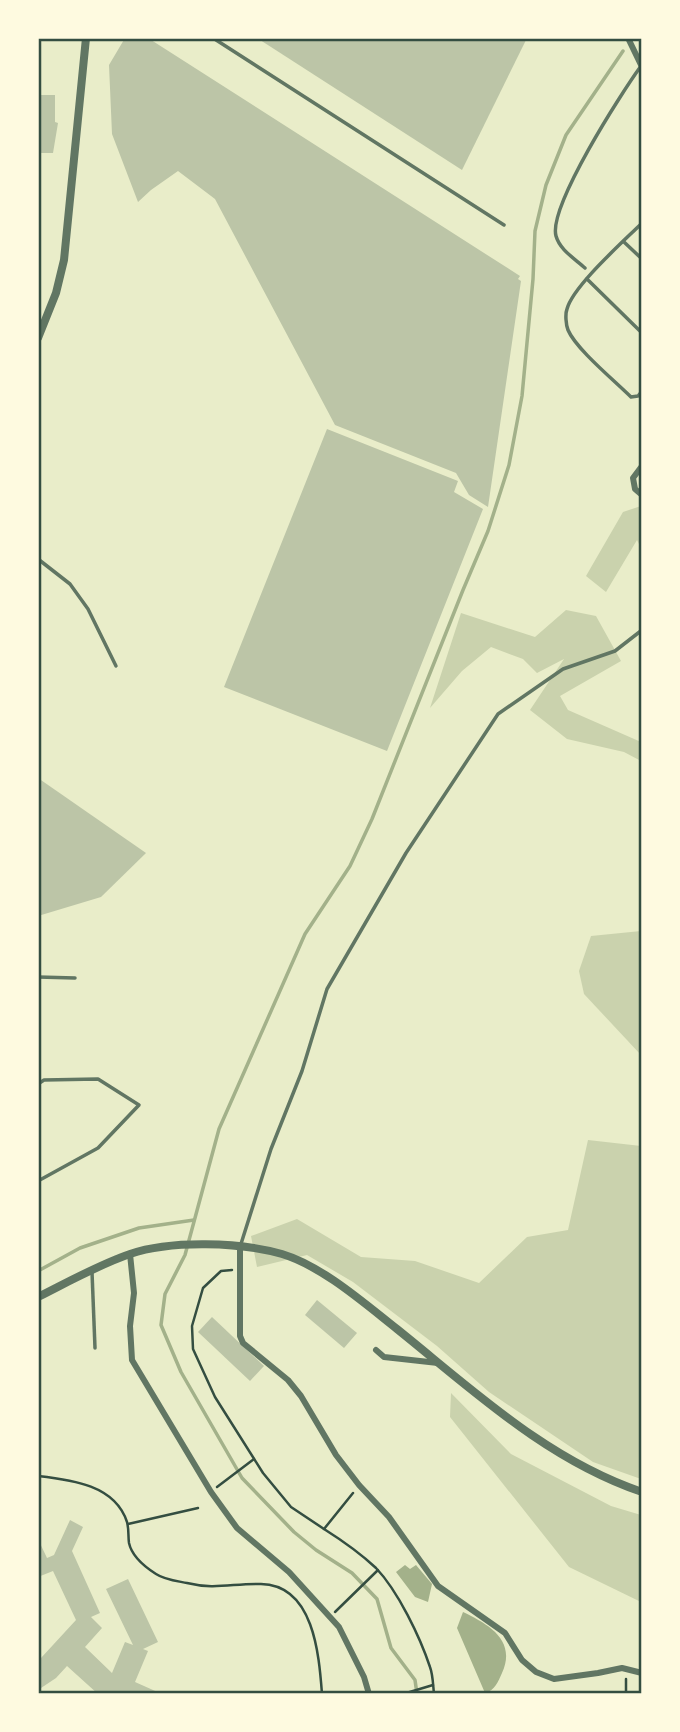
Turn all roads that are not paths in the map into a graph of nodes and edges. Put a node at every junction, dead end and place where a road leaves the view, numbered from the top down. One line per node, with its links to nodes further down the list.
1 (86, 38): 12 (street)
2 (213, 38): 6 (lane)
3 (628, 38): 4 (street)
4 (641, 66): 9 (lane)
5 (642, 223): 7 (lane)
6 (504, 225)
7 (624, 242): 8 (lane); 10 (lane)
8 (642, 259)
9 (584, 268)
10 (587, 279): 11 (lane); 13 (lane)
11 (642, 333)
12 (38, 338)
13 (642, 391)
14 (642, 466): 15 (street)
15 (642, 495)
16 (38, 559): 18 (lane)
17 (642, 630): 23 (lane)
18 (116, 666)
19 (38, 976): 20 (lane)
20 (75, 978)
21 (38, 1084): 22 (lane)
22 (38, 1181)
23 (240, 1247): 24 (street); 29 (street); 31 (street)
24 (130, 1254): 25 (street); 32 (street)
25 (92, 1270): 26 (street); 27 (lane)
26 (38, 1297)
27 (94, 1348)
28 (376, 1350): 29 (street)
29 (440, 1363): 30 (street)
30 (642, 1492)
31 (642, 1673)
32 (369, 1693)

